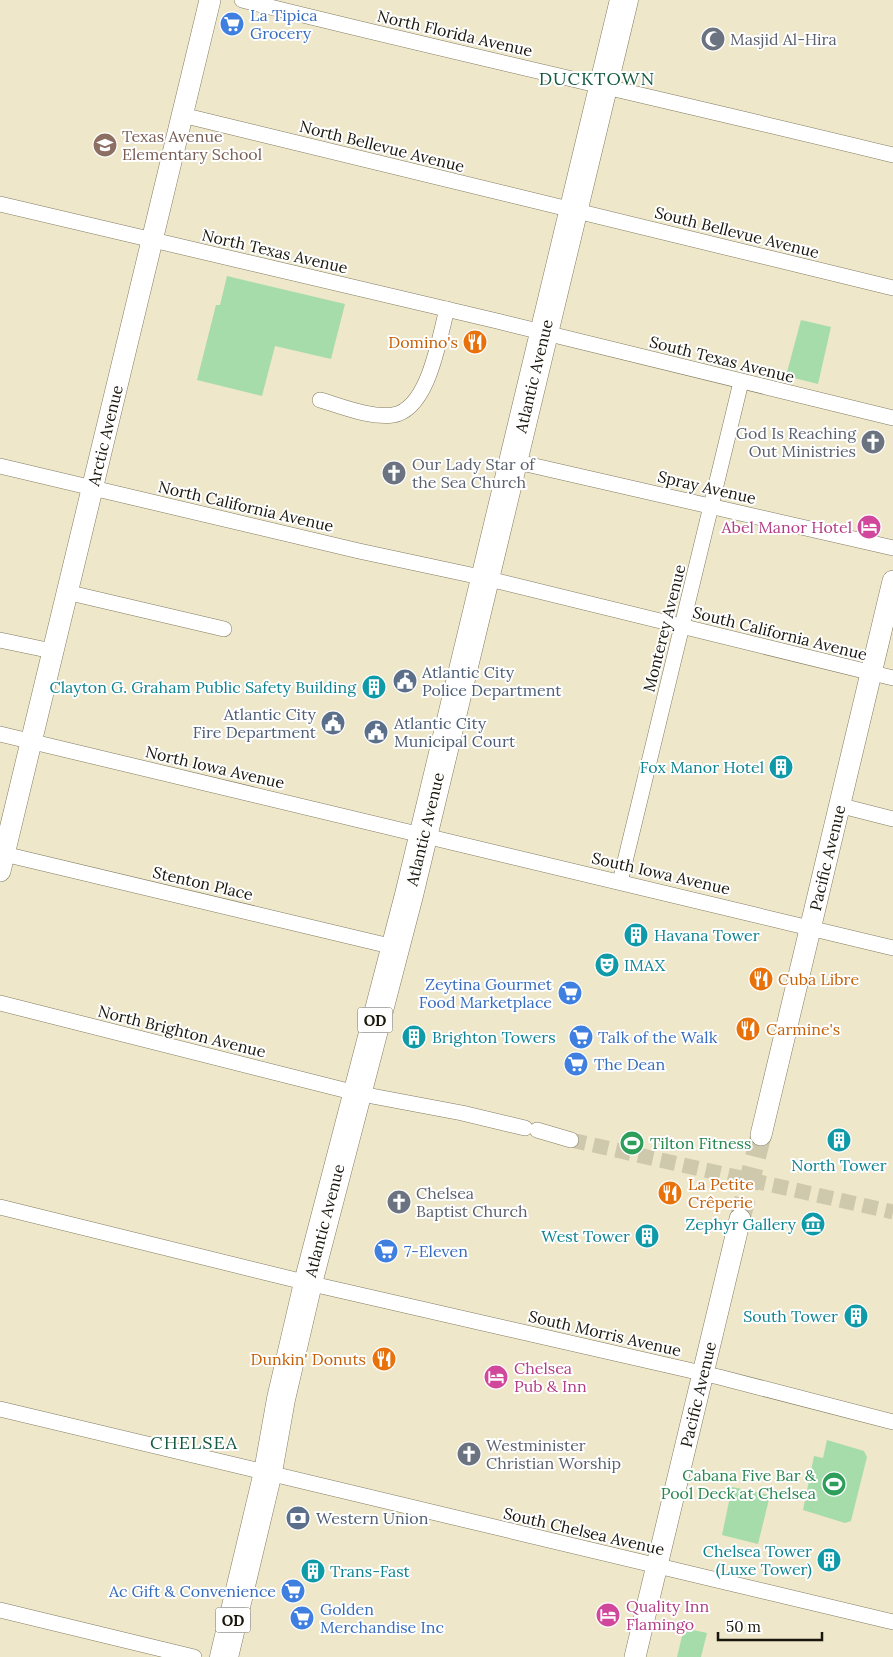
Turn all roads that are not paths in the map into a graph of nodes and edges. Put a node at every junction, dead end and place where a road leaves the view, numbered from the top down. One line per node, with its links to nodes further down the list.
1 (210, 0): 5 (street, Arctic Avenue)
2 (242, 0): 4 (street, North Florida Avenue)
3 (624, 0): 4 (highway, Atlantic Avenue / OD)
4 (602, 86): 6 (street, North Florida Avenue); 8 (highway, Atlantic Avenue / OD)
5 (182, 115): 8 (street, North Bellevue Avenue); 9 (street, Arctic Avenue)
6 (893, 155)
7 (0, 204): 9 (street, North Texas Avenue)
8 (573, 210): 10 (street, South Bellevue Avenue); 12 (highway, Atlantic Avenue / OD)
9 (151, 240): 11 (street, North Texas Avenue); 18 (street, Arctic Avenue)
10 (893, 288)
11 (446, 309): 12 (street, North Texas Avenue); 14 (street)
12 (543, 333): 13 (street, South Texas Avenue); 16 (highway, Atlantic Avenue / OD)
13 (741, 382): 15 (street, South Texas Avenue); 19 (street, Monterey Avenue)
14 (320, 400)
15 (893, 418)
16 (513, 461): 19 (street, Spray Avenue); 21 (highway, Atlantic Avenue / OD)
17 (0, 466): 18 (street, North California Avenue)
18 (91, 488): 21 (street, North California Avenue); 23 (street, Arctic Avenue)
19 (711, 506): 20 (street, Spray Avenue); 24 (street, Monterey Avenue)
20 (893, 548)
21 (485, 578): 24 (street, South California Avenue); 34 (highway, Atlantic Avenue / OD)
22 (893, 581): 28 (street, Pacific Avenue)
23 (66, 592): 25 (street); 27 (street, Arctic Avenue)
24 (682, 628): 28 (street, South California Avenue); 36 (street, Monterey Avenue)
25 (224, 629)
26 (0, 640): 27 (street)
27 (52, 651): 31 (street, Arctic Avenue)
28 (870, 673): 29 (street, South California Avenue); 32 (street, Pacific Avenue)
29 (893, 678)
30 (0, 734): 31 (street, North Iowa Avenue)
31 (30, 741): 34 (street, North Iowa Avenue); 35 (street, Arctic Avenue)
32 (838, 804): 33 (street); 37 (street, Pacific Avenue)
33 (893, 819)
34 (421, 835): 36 (street, South Iowa Avenue); 38 (highway, Atlantic Avenue / OD)
35 (2, 862): 38 (street, Stenton Place)
36 (620, 882): 37 (street, South Iowa Avenue)
37 (810, 926): 39 (street, South Iowa Avenue); 42 (street, Pacific Avenue)
38 (394, 947): 41 (highway, Atlantic Avenue / OD)
39 (893, 948)
40 (0, 1003): 41 (street, North Brighton Avenue)
41 (356, 1093): 43 (street, North Brighton Avenue); 46 (highway, Atlantic Avenue / OD)
42 (760, 1135)
43 (571, 1140)
44 (0, 1208): 46 (street, South Morris Avenue)
45 (740, 1219): 47 (street, Pacific Avenue)
46 (308, 1282): 47 (street, South Morris Avenue); 50 (highway, Atlantic Avenue / OD)
47 (703, 1373): 49 (street, South Morris Avenue); 51 (street, Pacific Avenue)
48 (0, 1409): 50 (street, South Chelsea Avenue)
49 (893, 1422)
50 (268, 1472): 51 (street, South Chelsea Avenue); 55 (highway, Atlantic Avenue / OD)
51 (657, 1565): 53 (street, South Chelsea Avenue); 56 (street, Pacific Avenue)
52 (0, 1610): 54 (street)
53 (893, 1622)
54 (194, 1657)
55 (224, 1657)
56 (636, 1657)

